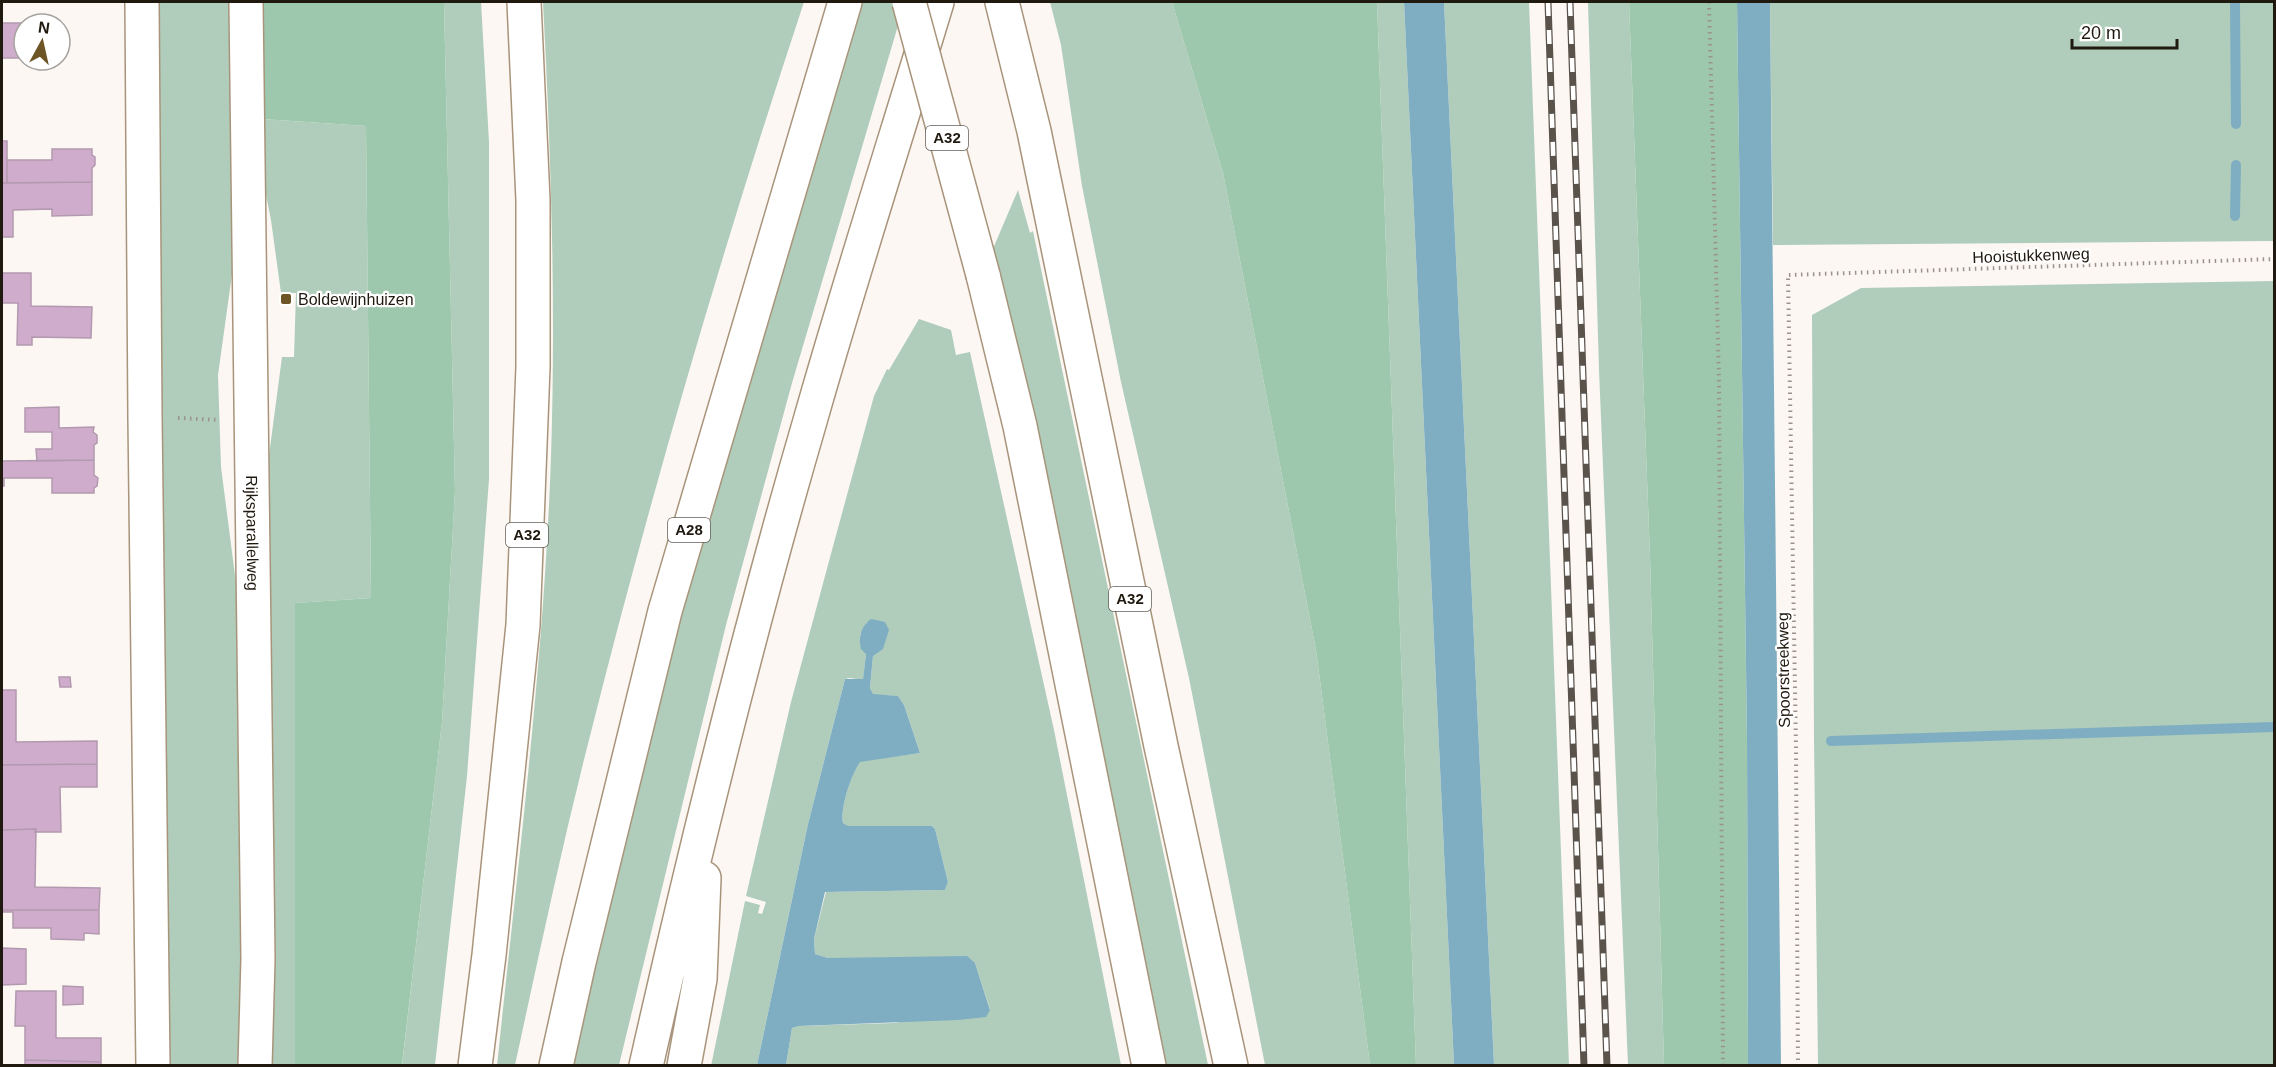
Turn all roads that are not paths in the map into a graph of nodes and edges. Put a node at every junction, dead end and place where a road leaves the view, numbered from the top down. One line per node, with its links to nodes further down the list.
1 (142, 2): 9 (main road)
2 (246, 2): 10 (main road, Rijksparallelweg)
3 (524, 2): 11 (main road, A32)
4 (845, 2): 12 (main road, A28)
5 (909, 2): 15 (main road, A32, bridge)
6 (937, 2): 8 (main road)
7 (1002, 2): 16 (main road, A32)
8 (706, 810): 13 (main road); 14 (main road)
9 (153, 1065)
10 (255, 1065)
11 (476, 1065)
12 (556, 1065)
13 (646, 1065)
14 (684, 1065)
15 (1149, 1065)
16 (1231, 1065)

